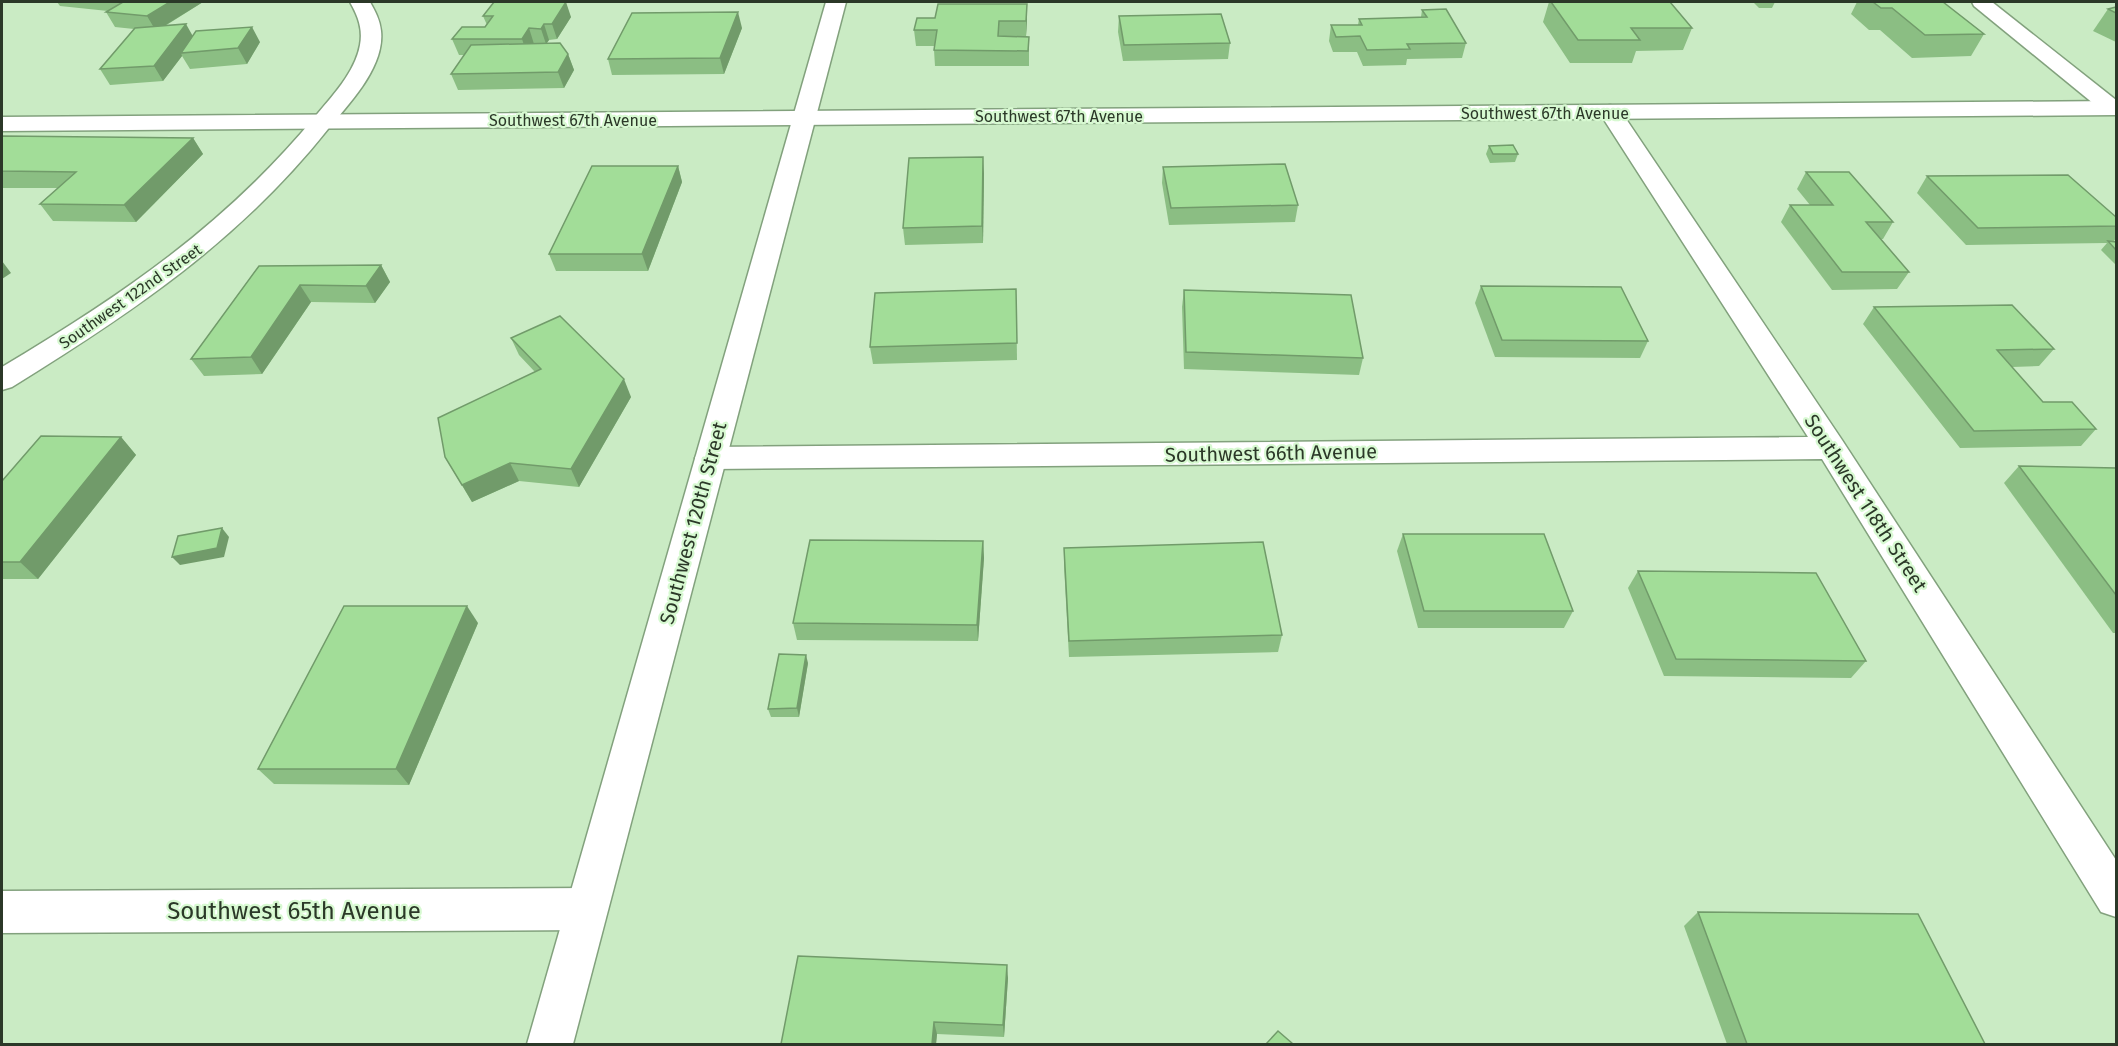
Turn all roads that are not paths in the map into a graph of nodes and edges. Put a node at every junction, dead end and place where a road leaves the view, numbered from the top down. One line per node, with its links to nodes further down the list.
1 (360, 2): 7 (street, Southwest 122nd Street)
2 (836, 2): 6 (street, Southwest 120th Street)
3 (1981, 2): 4 (street)
4 (2115, 108): 5 (street, Southwest 67th Avenue)
5 (1610, 112): 6 (street, Southwest 67th Avenue); 10 (street, Southwest 118th Street)
6 (804, 118): 7 (street, Southwest 67th Avenue); 11 (street, Southwest 120th Street)
7 (324, 122): 8 (street, Southwest 67th Avenue); 9 (street, Southwest 122nd Street)
8 (2, 124)
9 (2, 380)
10 (1831, 448): 11 (street, Southwest 66th Avenue); 12 (street, Southwest 118th Street)
11 (711, 458): 13 (street, Southwest 120th Street)
12 (2116, 897)
13 (587, 909): 14 (street, Southwest 65th Avenue); 15 (street, Southwest 120th Street)
14 (2, 912)
15 (550, 1044)

